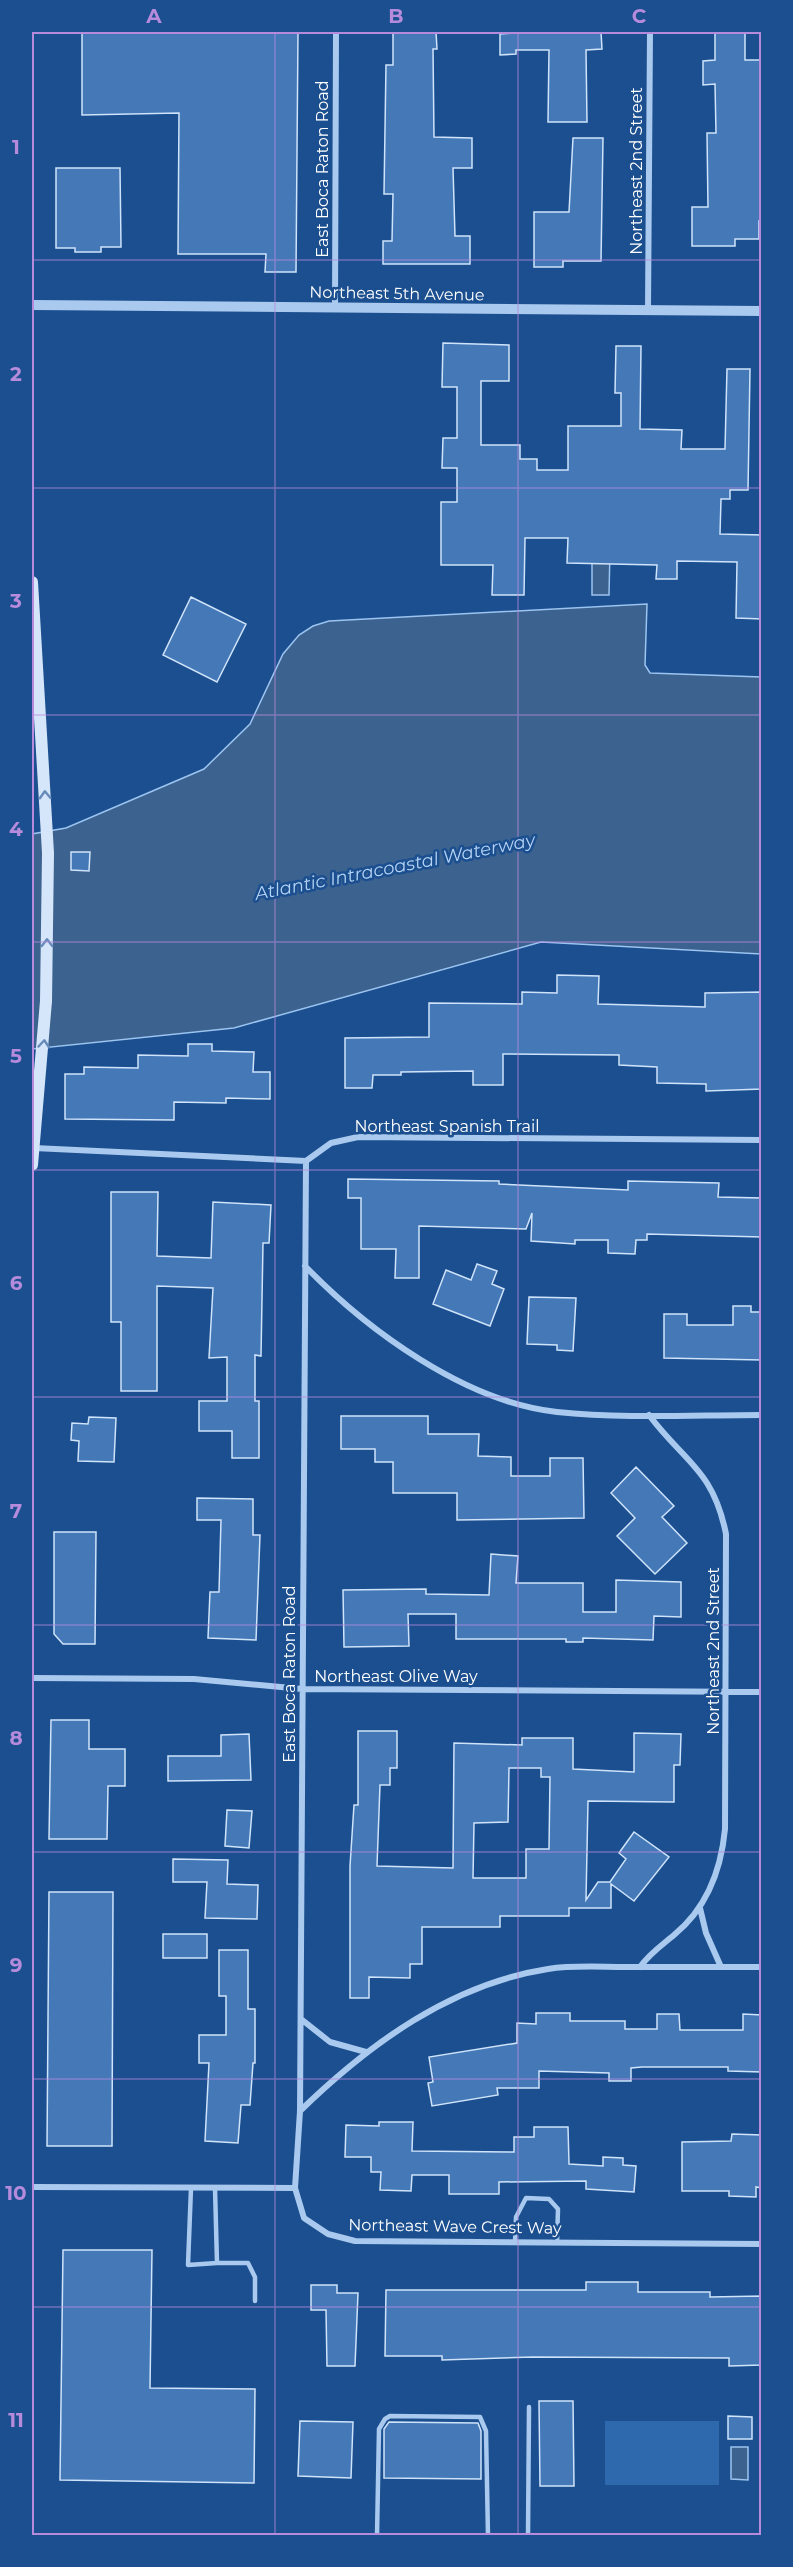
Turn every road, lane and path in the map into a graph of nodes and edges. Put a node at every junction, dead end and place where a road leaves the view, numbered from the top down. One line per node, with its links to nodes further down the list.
1 (336, 32): 4 (street, East Boca Raton Road)
2 (650, 32): 5 (street, Northeast 2nd Street)
3 (32, 305): 4 (street, Northeast 5th Avenue)
4 (335, 307): 5 (street, Northeast 5th Avenue)
5 (648, 310): 6 (street, Northeast 5th Avenue)
6 (762, 311)
7 (32, 582): 11 (main road, one-way to 7, bridge)
8 (762, 1140): 10 (street, Northeast Spanish Trail)
9 (32, 1148): 10 (street)
10 (306, 1161): 12 (street, East Boca Raton Road)
11 (32, 1165)
12 (305, 1266): 13 (street); 16 (street, East Boca Raton Road)
13 (649, 1415): 14 (street); 17 (street, Northeast 2nd Street)
14 (762, 1415)
15 (32, 1678): 16 (street, Northeast Olive Way)
16 (302, 1689): 17 (street, Northeast Olive Way); 23 (street, East Boca Raton Road)
17 (726, 1691): 18 (street, Northeast Olive Way); 19 (street, Northeast 2nd Street)
18 (762, 1692)
19 (700, 1908): 20 (street, Northeast 2nd Street); 21 (street)
20 (640, 1967): 21 (street); 24 (street)
21 (722, 1967): 22 (street)
22 (762, 1967)
23 (300, 2019): 24 (street); 25 (street, East Boca Raton Road)
24 (366, 2052): 25 (street)
25 (300, 2111): 29 (street, East Boca Raton Road)
26 (32, 2187): 27 (street)
27 (191, 2188): 28 (street); 33 (lane)
28 (215, 2188): 29 (street); 33 (lane)
29 (296, 2188): 30 (street, Northeast Wave Crest Way)
30 (515, 2242): 31 (street, Northeast Wave Crest Way); 31 (lane)
31 (558, 2242): 32 (street, Northeast Wave Crest Way)
32 (762, 2244)
33 (217, 2263): 34 (lane)
34 (255, 2301)
35 (529, 2407): 38 (lane)
36 (377, 2535): 37 (lane)
37 (488, 2535)
38 (528, 2535)

